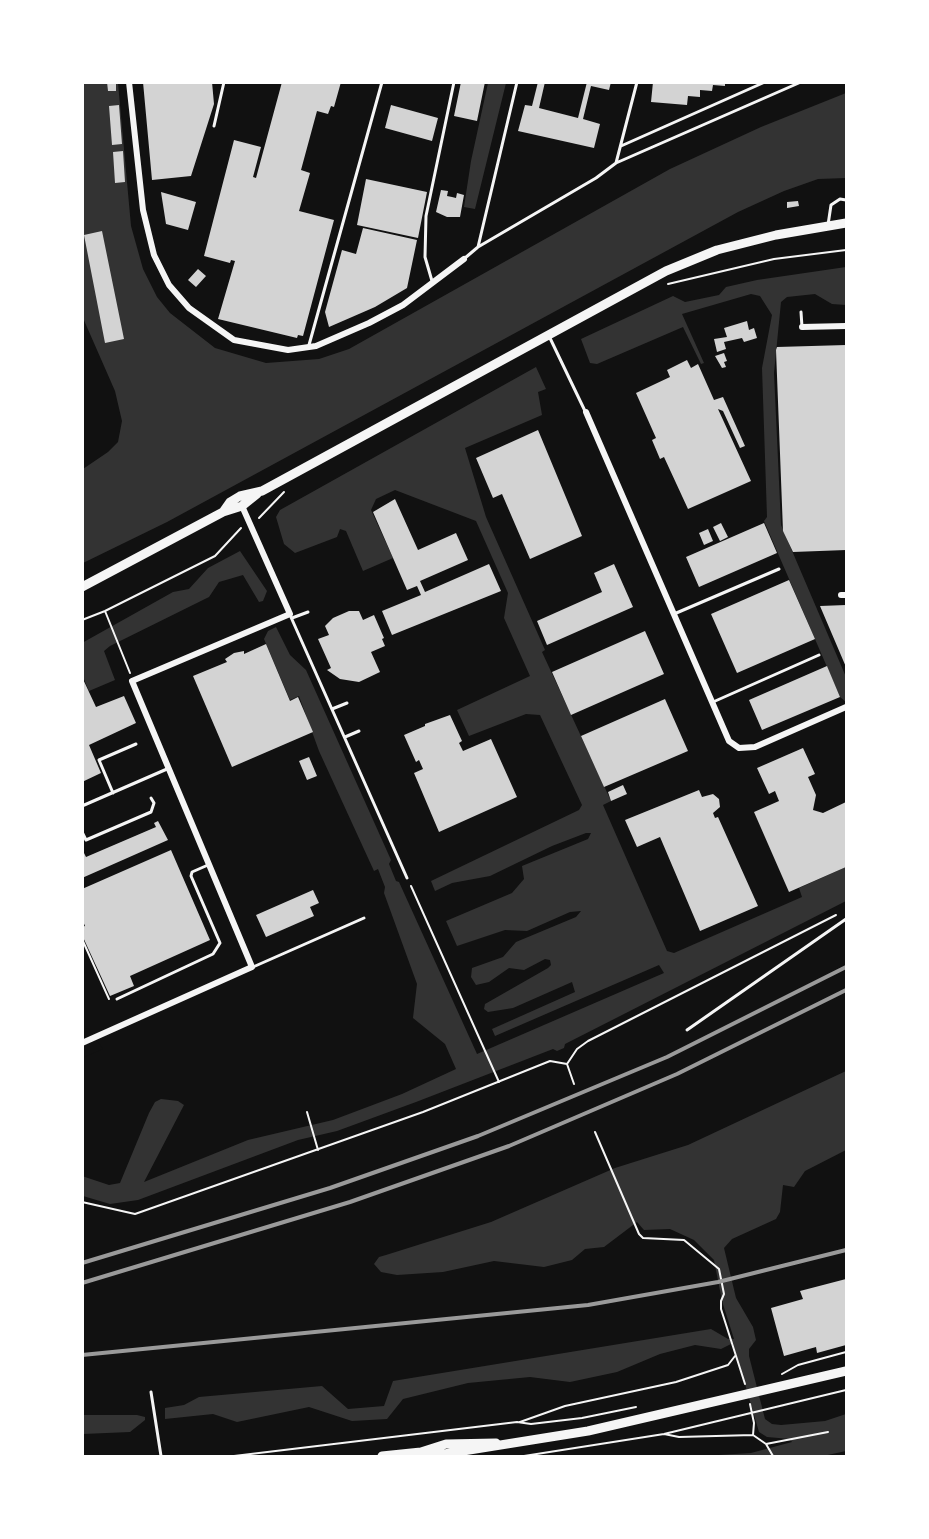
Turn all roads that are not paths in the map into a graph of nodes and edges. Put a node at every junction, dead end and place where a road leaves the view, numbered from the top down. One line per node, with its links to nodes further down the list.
1 (129, 82): 22 (street)
2 (224, 82): 9 (lane)
3 (382, 82): 22 (lane)
4 (454, 82): 17 (lane)
5 (517, 82): 15 (lane)
6 (637, 82): 10 (lane)
7 (765, 82): 10 (lane)
8 (801, 82): 11 (lane)
9 (214, 126)
10 (621, 146): 11 (lane)
11 (616, 163): 15 (lane)
12 (846, 200): 14 (lane)
13 (846, 224): 14 (main road)
14 (832, 225): 21 (main road)
15 (478, 247): 16 (lane)
16 (464, 259): 17 (street)
17 (432, 283): 22 (street)
18 (801, 312): 20 (lane)
19 (846, 326): 20 (street)
20 (802, 327)
21 (548, 334): 23 (lane); 24 (main road)
22 (309, 347)
23 (586, 412): 30 (street)
24 (252, 494): 25 (main road); 26 (main road)
25 (242, 506): 26 (main road); 31 (street)
26 (223, 512): 28 (main road)
27 (779, 568): 30 (lane)
28 (82, 587)
29 (308, 612): 31 (lane)
30 (672, 614): 34 (street)
31 (290, 616): 36 (lane); 40 (street)
32 (819, 655): 34 (lane)
33 (347, 703): 36 (lane)
34 (712, 703): 35 (street)
35 (845, 708)
36 (332, 710): 38 (lane)
37 (359, 731): 38 (lane)
38 (345, 737): 46 (lane)
39 (136, 744): 41 (lane)
40 (169, 768): 41 (lane); 45 (street)
41 (113, 793): 43 (lane)
42 (151, 798): 44 (lane)
43 (82, 806)
44 (82, 832)
45 (209, 865): 49 (street); 50 (lane)
46 (407, 878)
47 (363, 918): 49 (lane)
48 (846, 920): 51 (lane)
49 (252, 967): 52 (street)
50 (117, 999)
51 (687, 1030)
52 (82, 1043)
53 (846, 1371): 56 (main road)
54 (151, 1392): 55 (lane)
55 (161, 1456)
56 (382, 1456)

